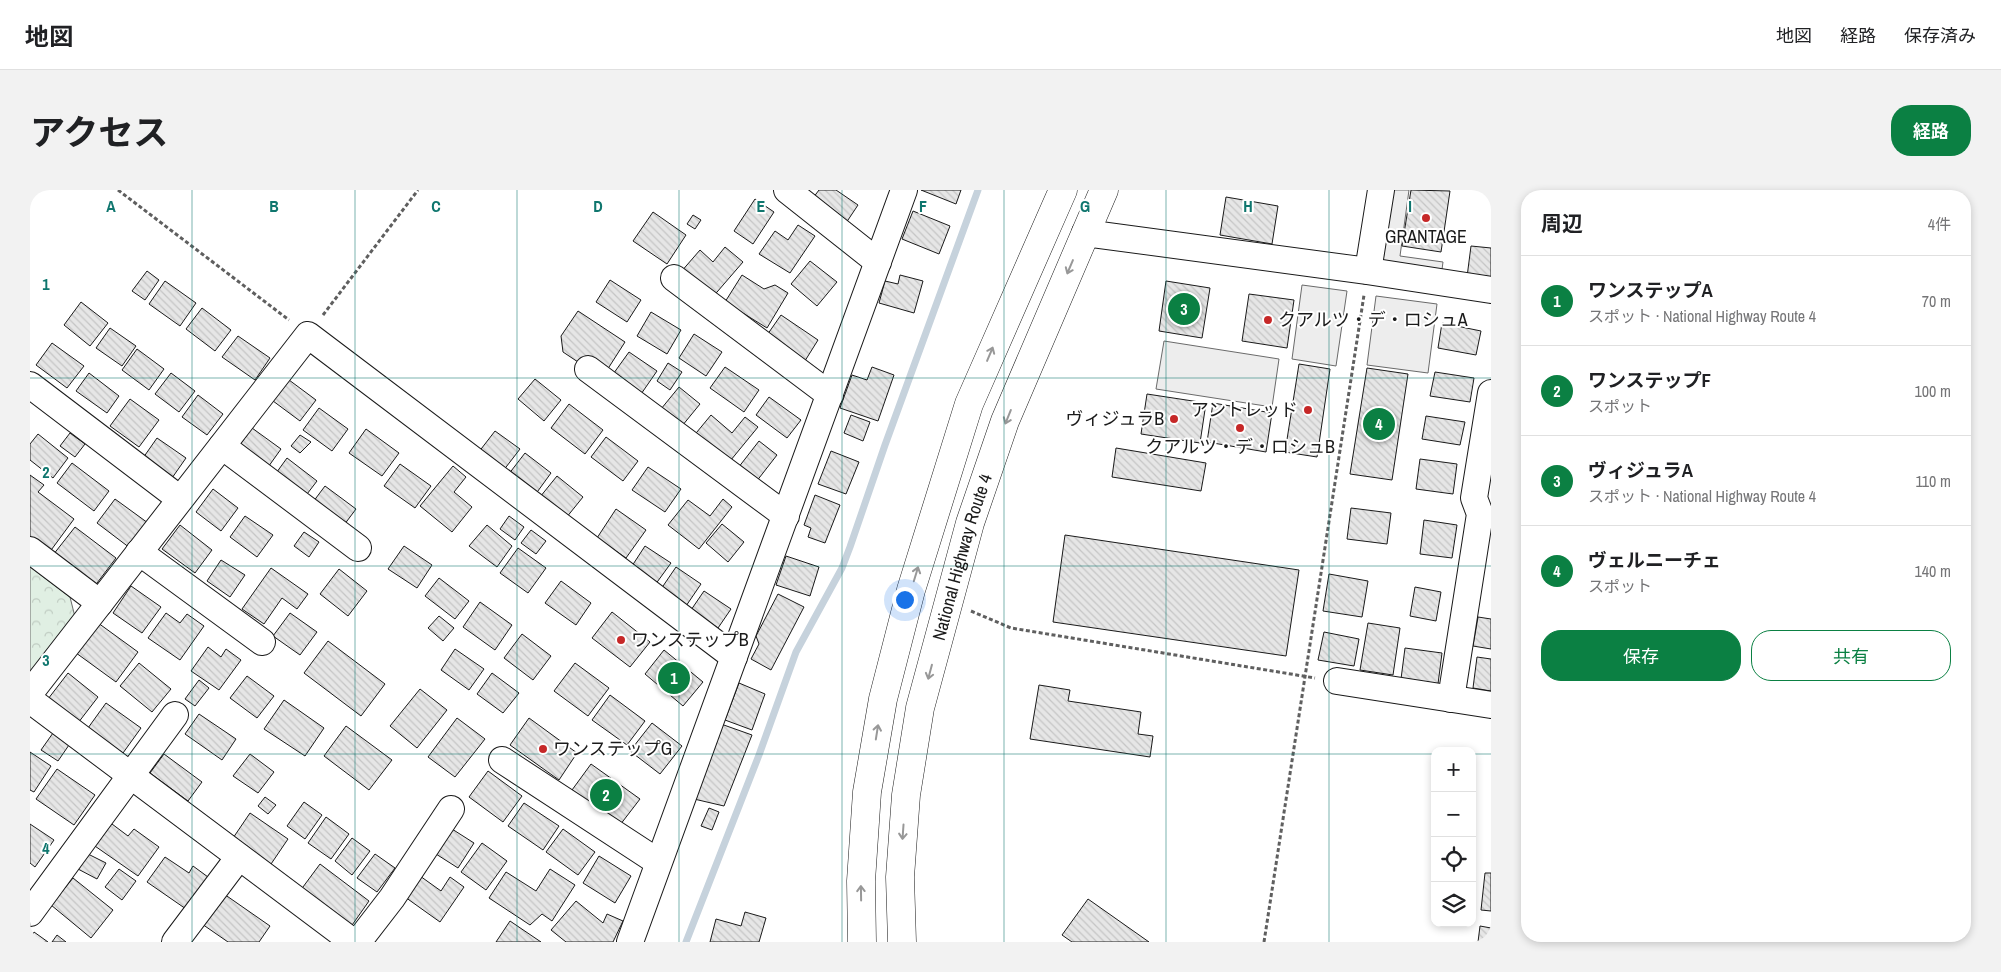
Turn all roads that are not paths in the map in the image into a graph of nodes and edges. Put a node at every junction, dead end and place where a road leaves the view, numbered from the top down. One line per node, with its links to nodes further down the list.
1 (786, 190): 7 (street)
2 (904, 190): 7 (street)
3 (1063, 190): 40 (highway, one-way to 3)
4 (1104, 190): 6 (highway, National Highway Route 4)
5 (1381, 190): 8 (street)
6 (1085, 233): 8 (street); 41 (highway, National Highway Route 4, one-way to 41)
7 (878, 262): 14 (street)
8 (1368, 271): 10 (street)
9 (674, 278): 14 (street)
10 (1491, 290)
11 (588, 369): 17 (street)
12 (30, 385): 16 (street)
13 (1491, 393): 26 (street)
14 (830, 394): 17 (street)
15 (222, 446): 16 (street); 18 (street); 23 (street)
16 (180, 499): 20 (street)
17 (786, 516): 23 (street)
18 (358, 548)
19 (30, 550): 21 (street)
20 (139, 552): 21 (street); 22 (street)
21 (100, 603): 25 (street)
22 (262, 642)
23 (734, 657): 34 (street)
24 (1337, 682): 26 (street)
25 (30, 693)
26 (1451, 699): 28 (street)
27 (30, 700): 31 (street)
28 (1491, 705)
29 (176, 715): 31 (street)
30 (502, 760): 34 (street)
31 (130, 775): 33 (street); 35 (street)
32 (451, 809): 38 (street)
33 (239, 856): 36 (street); 37 (street)
34 (658, 862): 39 (street)
35 (30, 913)
36 (175, 942)
37 (353, 942)
38 (358, 942)
39 (630, 942)
40 (862, 942)
41 (902, 942)

